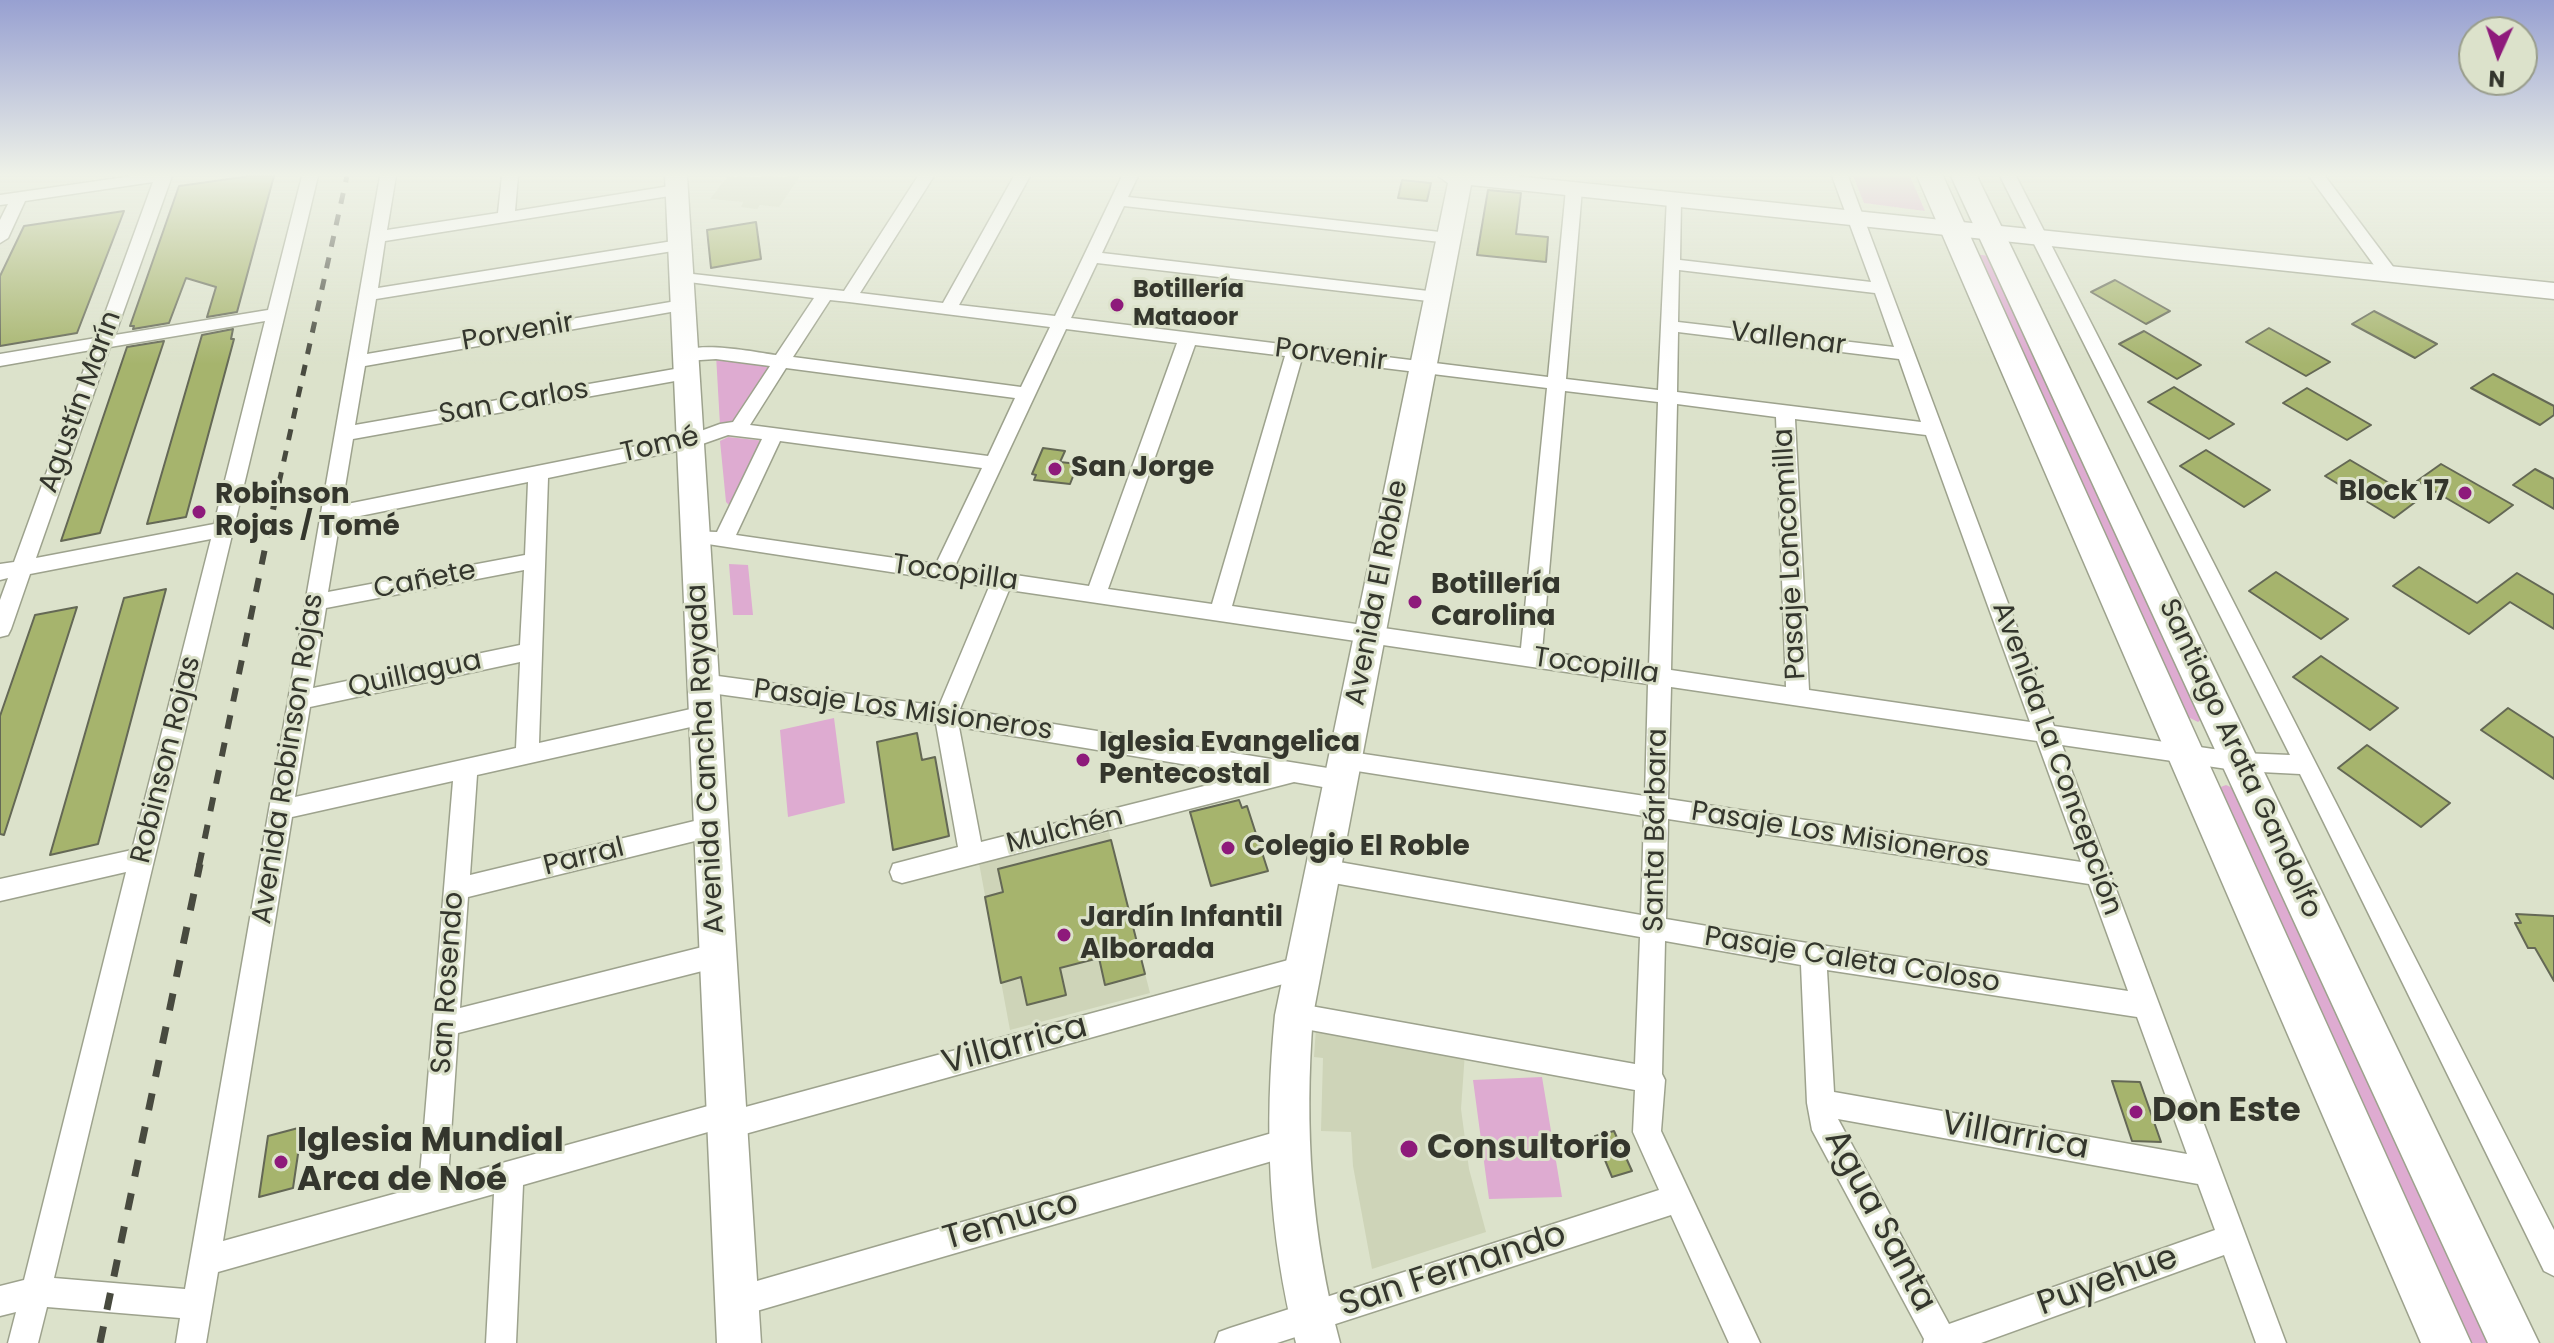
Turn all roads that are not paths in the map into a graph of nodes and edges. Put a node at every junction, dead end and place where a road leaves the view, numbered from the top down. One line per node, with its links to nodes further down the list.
1 (1449, 238): 26 (street, Avenida El Roble)
2 (140, 239): 32 (street, Agustín Marín)
3 (295, 239): 28 (street, Robinson Rojas)
4 (377, 239): 24 (street, Avenida Robinson Rojas)
5 (679, 239): 20 (street, Avenida Cancha Rayada)
6 (886, 239): 25 (street)
7 (987, 239): 27 (street)
8 (1101, 239): 17 (street)
9 (1569, 239): 40 (street)
10 (1672, 239): 18 (street, Santa Bárbara)
11 (1863, 239): 21 (street, Avenida La Concepción)
12 (1958, 239): 72 (main road, Santiago Arata Gandolfo)
13 (1994, 239): 74 (main road, Santiago Arata Gandolfo)
14 (2040, 239): 75 (street, Santiago Arata Gandolfo)
15 (2056, 239): 19 (street)
16 (2363, 239): 19 (street)
17 (1092, 257): 26 (street); 29 (street)
18 (1672, 264): 21 (street); 30 (street, Santa Bárbara)
19 (2388, 272): 22 (street)
20 (681, 275): 23 (street, Porvenir); 24 (street); 36 (street, Porvenir); 38 (street, Avenida Cancha Rayada)
21 (1882, 289): 34 (street, Avenida La Concepción)
22 (2554, 291)
23 (825, 294): 25 (street, Porvenir); 37 (street)
24 (366, 295): 36 (street, Avenida Robinson Rojas)
25 (849, 297): 27 (street, Porvenir)
26 (1437, 297): 39 (street, Avenida El Roble)
27 (948, 309): 29 (street, Porvenir)
28 (277, 314): 32 (street); 52 (street, Robinson Rojas)
29 (1061, 323): 31 (street, Porvenir); 41 (street)
30 (1670, 326): 34 (street, Vallenar); 42 (street, Santa Bárbara)
31 (1188, 338): 33 (street, Porvenir); 59 (street)
32 (103, 343): 35 (street); 55 (street, Agustín Marín)
33 (1295, 351): 39 (street, Porvenir); 61 (street)
34 (1906, 354): 45 (street, Avenida La Concepción)
35 (0, 360)
36 (355, 362): 46 (street, Avenida Robinson Rojas)
37 (783, 362): 38 (street, San Carlos); 41 (street, San Carlos); 44 (street)
38 (685, 364): 46 (street, San Carlos); 48 (street, Avenida Cancha Rayada)
39 (1423, 367): 40 (street, Porvenir); 63 (street, Avenida El Roble)
40 (1555, 383): 42 (street, Porvenir); 65 (street)
41 (1027, 394): 49 (street)
42 (1667, 397): 43 (street, Porvenir); 66 (street, Santa Bárbara)
43 (1785, 411): 45 (street, Porvenir); 67 (street, Pasaje Loncomilla)
44 (738, 429): 47 (street, Tomé); 48 (street, Tomé)
45 (1934, 430): 71 (street, Avenida La Concepción)
46 (343, 434): 51 (street, Avenida Robinson Rojas)
47 (774, 434): 49 (street, Tomé); 53 (street)
48 (691, 442): 50 (street, Tomé); 53 (street, Avenida Cancha Rayada)
49 (994, 463): 57 (street)
50 (538, 471): 51 (street, Tomé); 54 (street)
51 (329, 515): 60 (street, Avenida Robinson Rojas)
52 (224, 529): 55 (street); 83 (street, Robinson Rojas)
53 (709, 538): 57 (street, Tocopilla); 68 (street, Avenida Cancha Rayada)
54 (535, 560): 60 (street, Cañete); 64 (street)
55 (22, 568): 56 (street); 62 (street, Agustín Marín)
56 (0, 572)
57 (942, 572): 58 (street, Tocopilla)
58 (1002, 581): 59 (street, Tocopilla); 70 (street)
59 (1096, 594): 61 (street, Tocopilla)
60 (315, 602): 69 (street, Avenida Robinson Rojas)
61 (1220, 612): 63 (street, Tocopilla)
62 (0, 629)
63 (1369, 634): 65 (street, Tocopilla); 77 (street, Avenida El Roble)
64 (531, 651): 69 (street, Quillagua); 73 (street)
65 (1531, 658): 66 (street, Tocopilla)
66 (1661, 677): 67 (street, Tocopilla); 79 (street, Santa Bárbara)
67 (1798, 697): 71 (street, Tocopilla)
68 (704, 699): 70 (street, Pasaje Los Misioneros); 73 (street, Pasaje Los Misioneros); 81 (street, Avenida Cancha Rayada)
69 (299, 700): 80 (street, Avenida Robinson Rojas)
70 (946, 716): 78 (street, Pasaje Los Misioneros); 82 (street, Mulchén)
71 (2046, 733): 72 (street, Tocopilla); 86 (street, Avenida La Concepción)
72 (2188, 754): 74 (street, Tocopilla); 120 (main road, Santiago Arata Gandolfo)
73 (527, 755): 76 (street, Pasaje Los Misioneros)
74 (2241, 762): 75 (street, Tocopilla); 121 (main road, Santiago Arata Gandolfo)
75 (2307, 765): 106 (street, Santiago Arata Gandolfo)
76 (466, 769): 80 (street, Pasaje Los Misioneros); 87 (street, San Rosendo)
77 (1342, 770): 78 (street, Pasaje Los Misioneros); 79 (street, Pasaje Los Misioneros); 84 (street, Avenida El Roble)
78 (1298, 772): 82 (street, Mulchén)
79 (1657, 808): 86 (street, Pasaje Los Misioneros); 89 (street, Santa Bárbara)
80 (280, 810): 105 (street, Avenida Robinson Rojas)
81 (711, 827): 87 (street, Parral); 90 (street, Avenida Cancha Rayada)
82 (971, 855): 85 (street, Mulchén)
83 (143, 858): 88 (street); 107 (street, Robinson Rojas)
84 (1322, 870): 89 (street, Pasaje Caleta Coloso); 92 (street, Avenida El Roble)
85 (902, 872)
86 (2099, 875): 93 (street, Avenida La Concepción)
87 (456, 889): 95 (street, San Rosendo)
88 (0, 890)
89 (1654, 929): 91 (street, Pasaje Caleta Coloso); 96 (street, Santa Bárbara)
90 (718, 955): 95 (street); 98 (street, Avenida Cancha Rayada)
91 (1813, 956): 93 (street, Pasaje Caleta Coloso); 97 (street, Agua Santa)
92 (1303, 968): 94 (street, Avenida El Roble); 98 (street, Villarrica)
93 (2147, 1006): 100 (street, Avenida La Concepción)
94 (1294, 1015): 96 (street); 99 (street, Avenida El Roble)
95 (446, 1024): 102 (street, San Rosendo)
96 (1651, 1080): 103 (street, Santa Bárbara)
97 (1821, 1103): 100 (street, Villarrica); 112 (street, Agua Santa)
98 (726, 1119): 101 (street, Villarrica); 109 (street, Avenida Cancha Rayada)
99 (1286, 1143): 109 (street, Temuco); 111 (street, Avenida El Roble)
100 (2208, 1172): 104 (street, Avenida La Concepción)
101 (509, 1175): 102 (street, Villarrica); 115 (street)
102 (432, 1197): 105 (street, Villarrica)
103 (1676, 1199): 111 (street, San Fernando); 118 (street, Santa Bárbara)
104 (2232, 1238): 112 (street, Puyehue); 119 (street, Avenida La Concepción)
105 (205, 1261): 110 (street, Avenida Robinson Rojas)
106 (2554, 1261)
107 (37, 1291): 108 (street); 110 (street); 113 (street, Robinson Rojas)
108 (0, 1301)
109 (736, 1302): 116 (street, Avenida Cancha Rayada)
110 (198, 1305): 114 (street, Avenida Robinson Rojas)
111 (1315, 1330): 117 (street, San Fernando)
112 (1940, 1342)
113 (23, 1343)
114 (191, 1343)
115 (501, 1343)
116 (739, 1343)
117 (1230, 1343)
118 (1745, 1343)
119 (2271, 1343)
120 (2446, 1343)
121 (2514, 1343)

